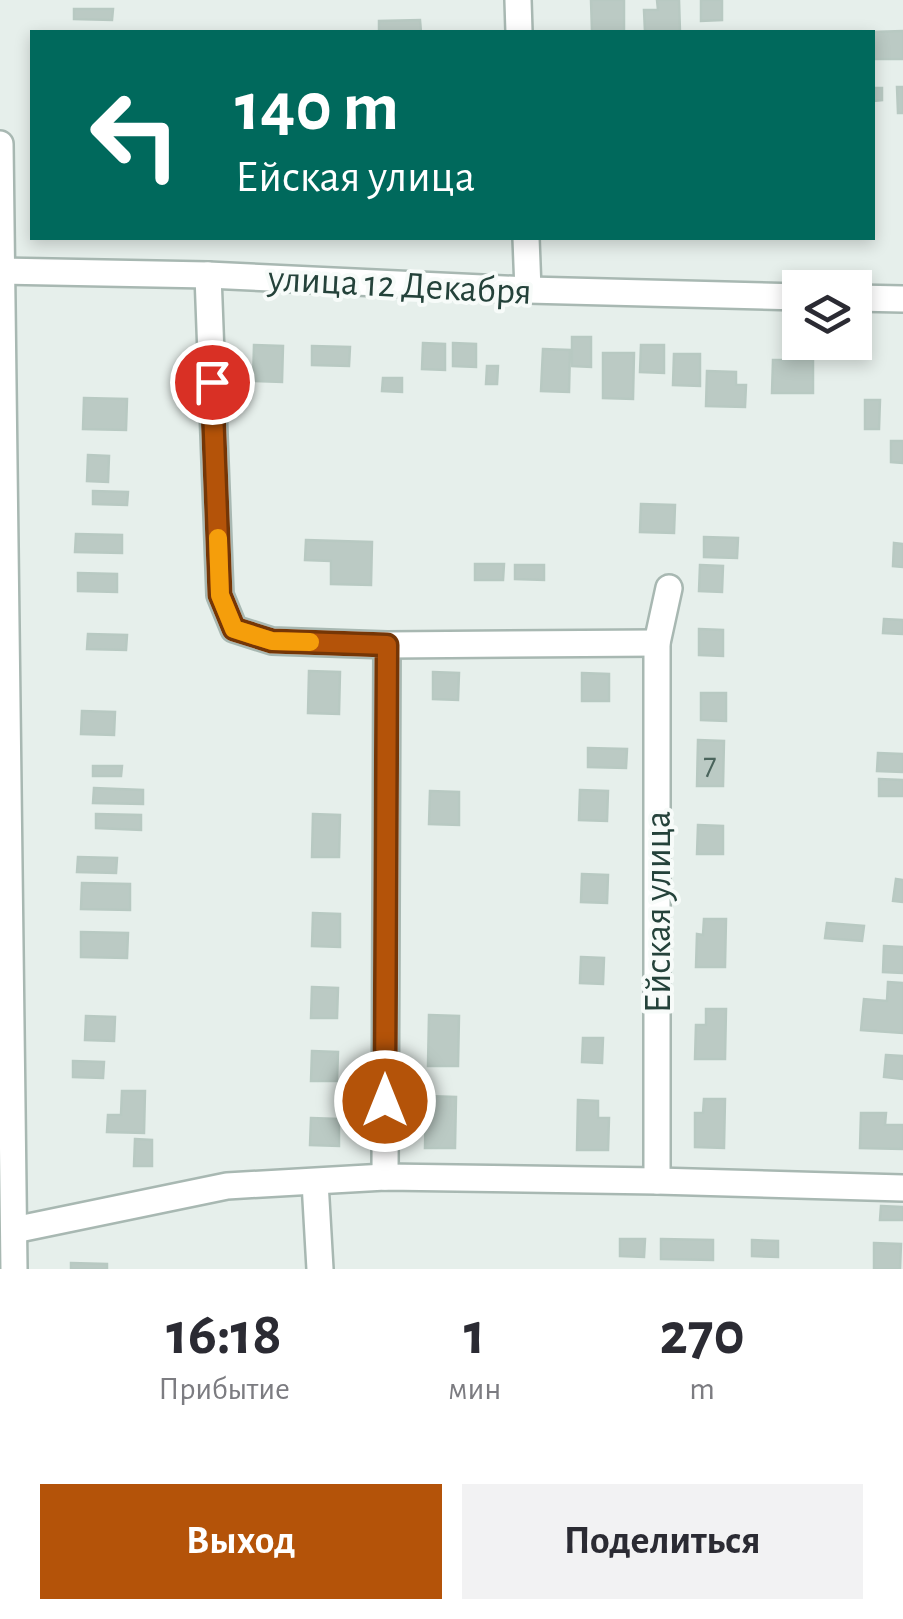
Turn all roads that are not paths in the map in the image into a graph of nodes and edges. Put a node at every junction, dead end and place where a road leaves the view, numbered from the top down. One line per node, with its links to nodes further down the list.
1 (518, 0): 2 (street)
2 (520, 30)
3 (0, 144): 5 (street)
4 (526, 240): 7 (street)
5 (1, 272): 6 (street, улица 12 Декабря); 18 (street)
6 (208, 275): 7 (street, улица 12 Декабря); 13 (street)
7 (528, 290): 8 (street, улица 12 Декабря)
8 (782, 297)
9 (872, 299): 10 (street)
10 (903, 300)
11 (669, 588): 12 (street, Ейская улица)
12 (658, 643): 13 (street); 15 (street, Ейская улица)
13 (387, 645): 14 (street)
14 (385, 1177): 15 (street); 16 (street)
15 (657, 1181): 17 (street)
16 (315, 1182): 18 (street); 20 (street)
17 (903, 1188)
18 (14, 1230): 19 (street)
19 (14, 1269)
20 (320, 1269)

